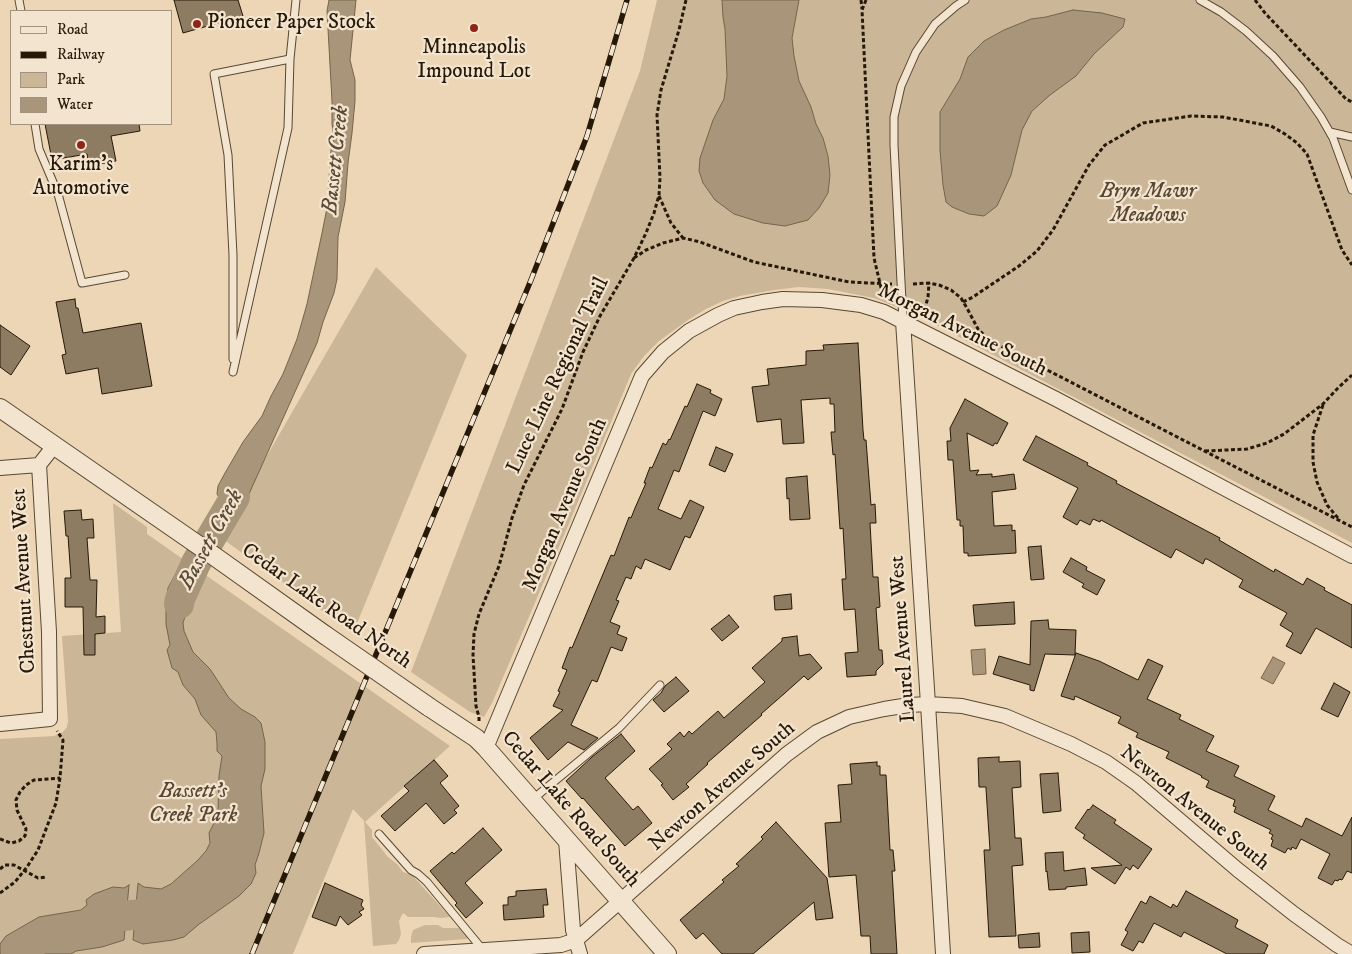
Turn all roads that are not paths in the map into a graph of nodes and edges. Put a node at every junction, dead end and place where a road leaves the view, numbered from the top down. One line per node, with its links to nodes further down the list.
1 (296, 0): 4 (lane)
2 (966, 0): 10 (lane)
3 (1200, 0): 6 (lane)
4 (290, 59): 4 (lane)
5 (35, 125): 9 (lane)
6 (1330, 132): 7 (lane); 8 (lane)
7 (1352, 137)
8 (1352, 190)
9 (125, 275)
10 (903, 321): 15 (street, Morgan Avenue South); 17 (street, Laurel Avenue West); 20 (street, Morgan Avenue South)
11 (0, 408): 12 (street, Cedar Lake Road North)
12 (54, 446): 13 (street, Chestnut Avenue West); 18 (street, Cedar Lake Road North, bridge)
13 (39, 465): 14 (street); 19 (street, Chestnut Avenue West)
14 (0, 468)
15 (1352, 556)
16 (660, 686): 21 (lane)
17 (928, 704): 24 (street, Newton Avenue South); 29 (street, Laurel Avenue West); 30 (street, Newton Avenue South)
18 (429, 707): 20 (street, Cedar Lake Road South)
19 (0, 724)
20 (481, 743): 21 (street, Cedar Lake Road South)
21 (532, 800): 23 (street, Cedar Lake Road South)
22 (379, 834): 26 (lane)
23 (566, 840): 24 (street, Cedar Lake Road South); 25 (street)
24 (621, 902): 25 (street, Newton Avenue South); 28 (street, Cedar Lake Road South)
25 (578, 947): 26 (street, Newton Avenue South)
26 (483, 950): 27 (street, Newton Avenue South)
27 (424, 954)
28 (667, 954)
29 (944, 954)
30 (1352, 954)

